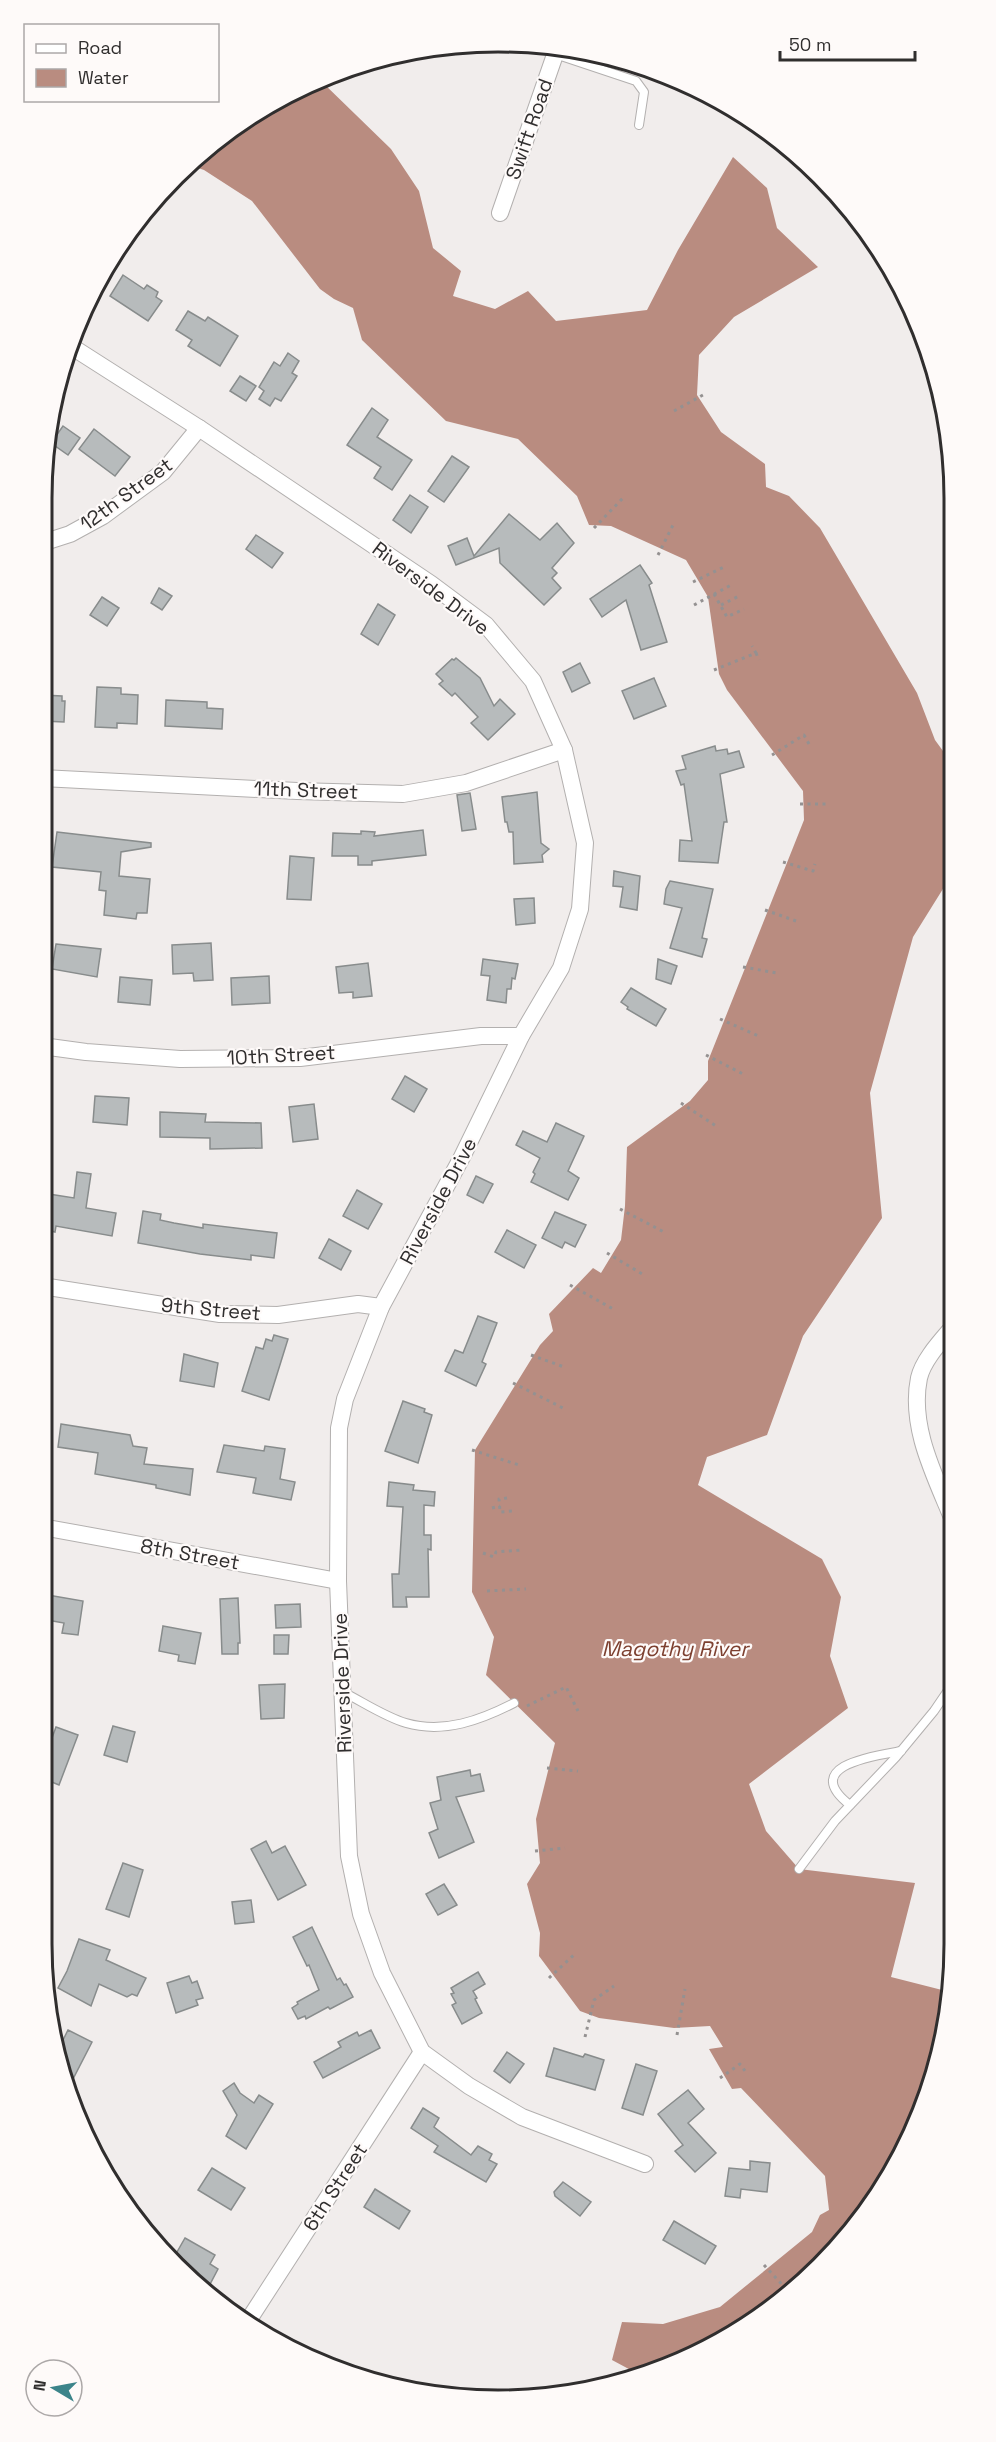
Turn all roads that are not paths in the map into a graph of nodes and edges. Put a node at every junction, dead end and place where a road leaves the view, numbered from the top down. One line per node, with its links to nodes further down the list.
1 (555, 56): 4 (street, Swift Road)
2 (585, 61): 3 (lane)
3 (639, 125)
4 (500, 213)
5 (78, 351): 6 (street, Riverside Drive)
6 (199, 428): 7 (street, 12th Street); 8 (street, Riverside Drive)
7 (52, 540)
8 (564, 750): 9 (street, 11th Street); 10 (street, Riverside Drive)
9 (52, 778)
10 (521, 1036): 11 (street, 10th Street); 13 (street, Riverside Drive)
11 (52, 1048)
12 (52, 1288): 13 (street, 9th Street)
13 (381, 1307): 17 (street, Riverside Drive)
14 (944, 1339): 15 (street)
15 (944, 1497)
16 (52, 1529): 17 (street, 8th Street)
17 (338, 1581): 18 (street, Riverside Drive)
18 (343, 1692): 20 (lane); 24 (street, Riverside Drive)
19 (944, 1696): 21 (lane)
20 (514, 1703)
21 (901, 1751): 22 (lane); 22 (lane)
22 (850, 1805): 23 (lane)
23 (799, 1869)
24 (422, 2052): 25 (street, Riverside Drive); 26 (street, 6th Street)
25 (645, 2164)
26 (252, 2315)

